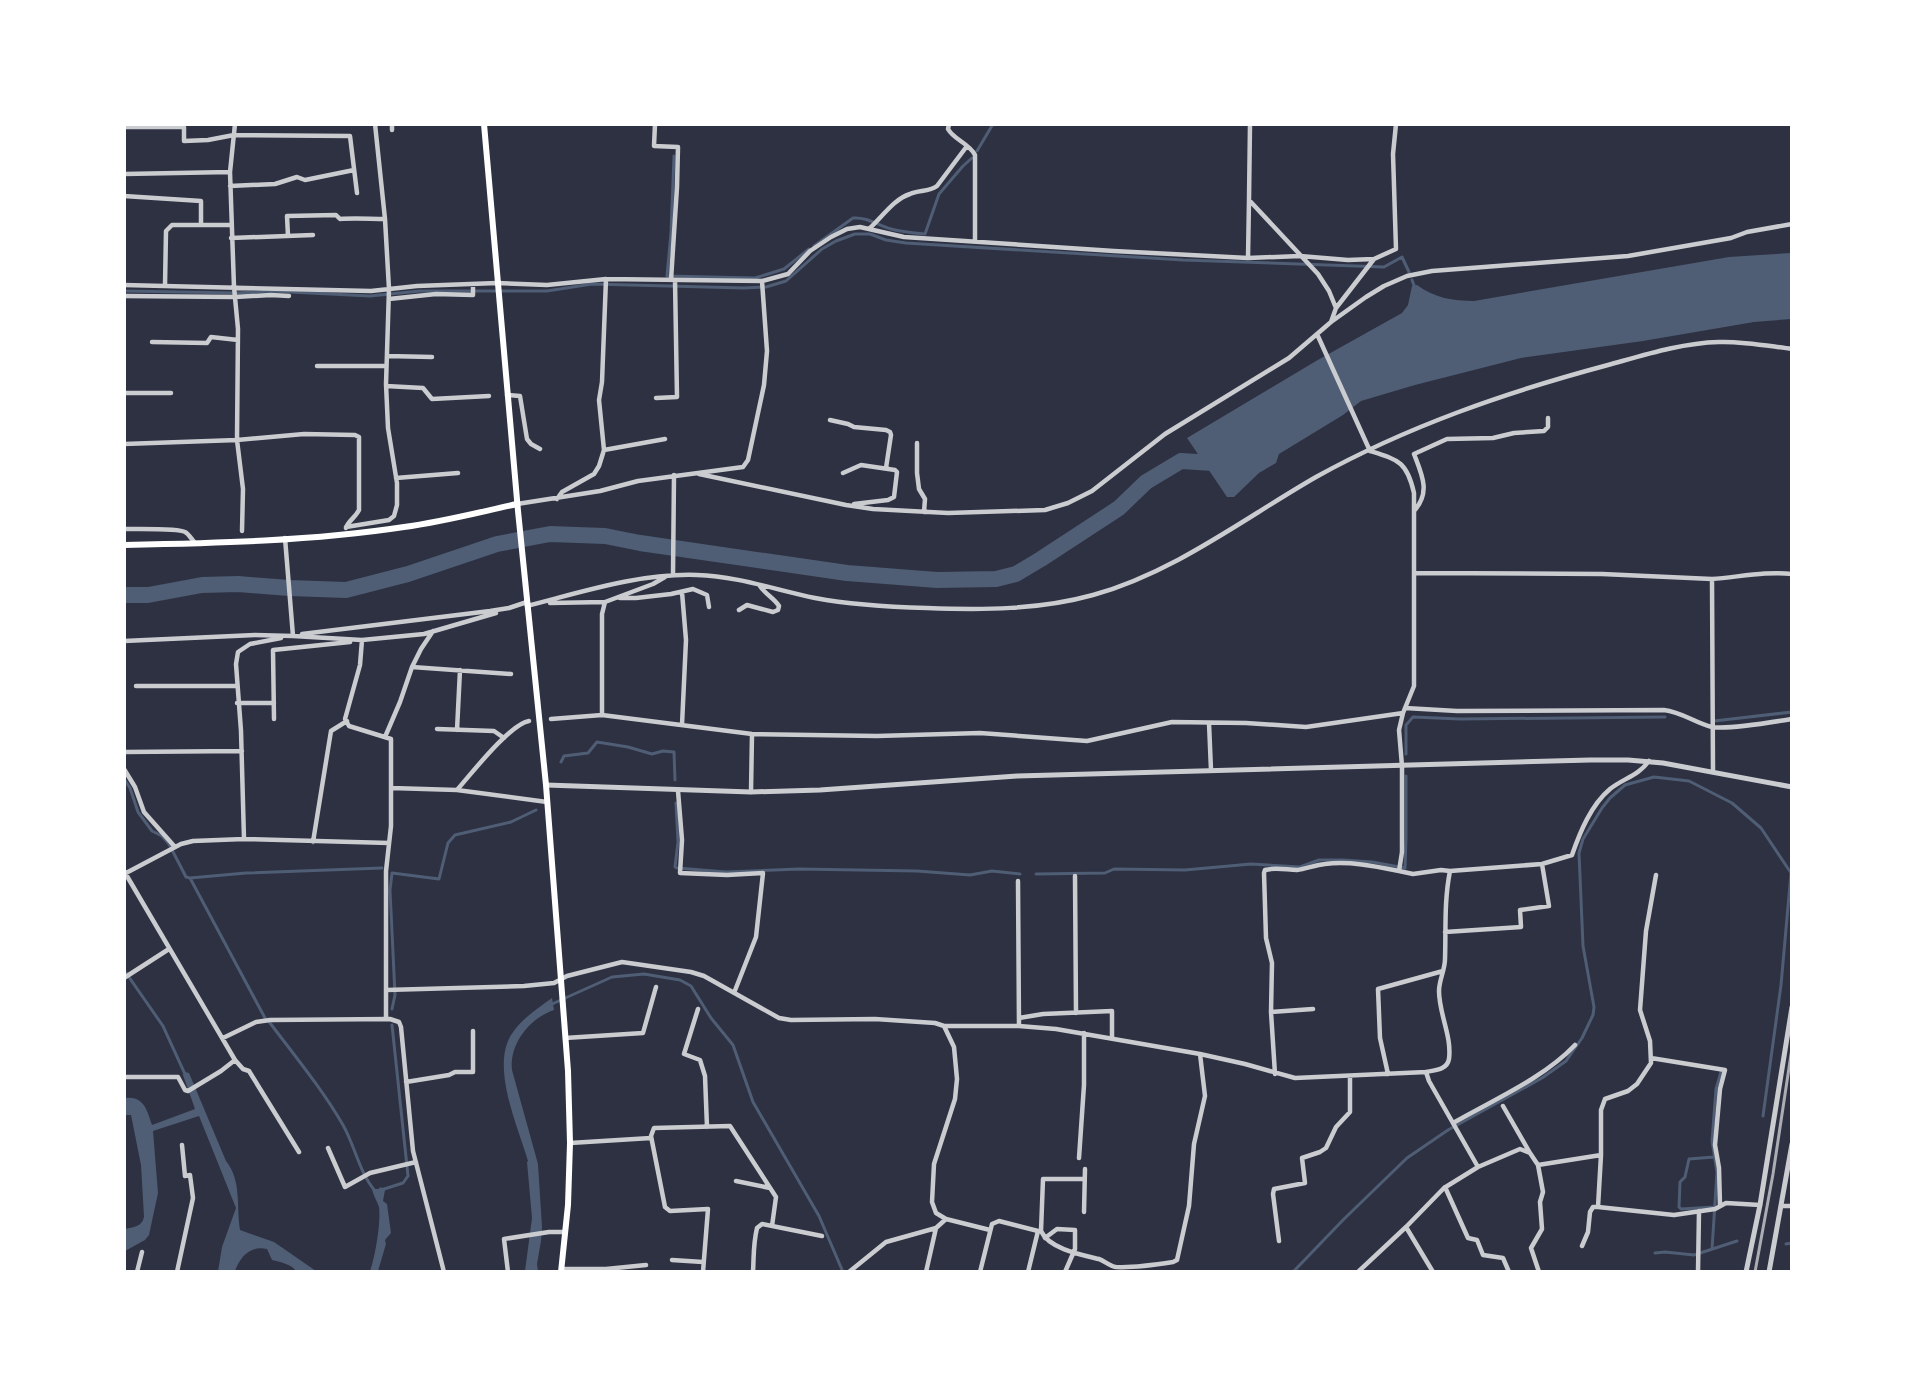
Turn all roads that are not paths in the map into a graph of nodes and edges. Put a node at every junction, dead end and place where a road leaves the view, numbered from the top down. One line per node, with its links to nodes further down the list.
1 (235, 124): 9 (street)
2 (375, 124): 18 (street)
3 (484, 124): 36 (main road)
4 (655, 124): 30 (street)
5 (949, 124): 10 (street)
6 (1250, 124): 17 (street)
7 (1396, 124): 29 (street)
8 (124, 127): 9 (street)
9 (234, 135): 11 (street); 12 (street)
10 (967, 146): 22 (street); 26 (street)
11 (354, 170): 14 (street); 15 (street)
12 (230, 172): 13 (street); 14 (street)
13 (124, 174)
14 (230, 186): 21 (street)
15 (357, 193)
16 (124, 196): 20 (street)
17 (1249, 200): 27 (street); 28 (street)
18 (385, 219): 24 (street); 38 (street)
19 (1791, 224): 42 (street)
20 (201, 225): 21 (street); 34 (street)
21 (231, 225): 25 (street)
22 (869, 228): 26 (street); 33 (street)
23 (313, 235): 24 (street)
24 (288, 236): 25 (street)
25 (231, 238): 37 (street)
26 (975, 242): 28 (street)
27 (1302, 257): 28 (street); 29 (street); 41 (street)
28 (1248, 258)
29 (1370, 264): 41 (street)
30 (673, 281): 31 (street); 33 (street); 56 (street)
31 (606, 283): 36 (street); 65 (street)
32 (124, 285): 34 (street)
33 (762, 285): 69 (street)
34 (165, 286): 37 (street)
35 (473, 288): 36 (street); 38 (street); 38 (street)
36 (498, 288): 54 (main road)
37 (234, 293): 38 (street); 39 (street); 40 (street); 44 (street)
38 (389, 294): 47 (street)
39 (124, 296)
40 (289, 296)
41 (1336, 308): 42 (street)
42 (1331, 322): 43 (street)
43 (1318, 336): 64 (street); 76 (street)
44 (238, 339): 45 (street); 60 (street)
45 (152, 342)
46 (1791, 350): 64 (street)
47 (387, 356): 48 (street); 50 (street)
48 (432, 357)
49 (317, 366): 50 (street)
50 (386, 366): 51 (street)
51 (386, 386): 55 (street); 71 (street)
52 (124, 393): 53 (street)
53 (171, 393)
54 (507, 394): 63 (street); 74 (main road)
55 (489, 396)
56 (656, 398)
57 (1548, 418): 75 (street)
58 (830, 420): 66 (street)
59 (664, 439): 65 (street)
60 (237, 440): 62 (street); 78 (street); 79 (street)
61 (916, 443): 76 (street)
62 (124, 444)
63 (540, 449)
64 (1369, 449): 75 (street); 87 (street)
65 (604, 450): 72 (street)
66 (886, 468): 68 (street); 73 (street)
67 (458, 472): 71 (street)
68 (843, 473)
69 (699, 474): 70 (street); 73 (street)
70 (674, 477): 72 (street); 84 (street)
71 (396, 478): 79 (street)
72 (557, 499): 74 (street)
73 (846, 505): 76 (street)
74 (517, 508): 79 (main road); 90 (main road)
75 (1414, 510): 83 (street)
76 (924, 512)
77 (124, 529): 81 (street)
78 (242, 531)
79 (345, 531): 80 (main road)
80 (285, 541): 81 (main road); 97 (street)
81 (195, 543): 82 (main road)
82 (124, 545)
83 (1414, 573): 86 (street); 107 (street)
84 (671, 574): 87 (street); 89 (street); 92 (street)
85 (1791, 574): 86 (street)
86 (1713, 579): 116 (street)
87 (760, 586): 95 (street)
88 (682, 592): 89 (street); 93 (street); 115 (street)
89 (617, 598): 91 (street)
90 (527, 601): 92 (street); 94 (street); 129 (main road)
91 (605, 602): 92 (street); 108 (street)
92 (538, 603)
93 (709, 607)
94 (509, 608): 96 (street); 97 (street)
95 (739, 610)
96 (433, 631): 98 (street); 100 (street)
97 (292, 633): 98 (street); 99 (street); 104 (street)
98 (360, 640): 106 (street); 112 (street)
99 (124, 641)
100 (412, 667): 101 (street); 120 (street)
101 (460, 670): 102 (street); 118 (street)
102 (512, 674)
103 (136, 686): 104 (street)
104 (237, 686): 105 (street)
105 (237, 703): 106 (street); 122 (street)
106 (274, 703): 109 (street)
107 (1404, 710): 114 (street); 116 (street); 125 (street)
108 (602, 715): 110 (street); 115 (street)
109 (274, 718)
110 (551, 719)
111 (1791, 719): 116 (street)
112 (347, 721): 120 (street); 137 (street)
113 (529, 721): 121 (street)
114 (1209, 723): 119 (street); 127 (street)
115 (682, 725): 119 (street)
116 (1712, 727): 128 (street)
117 (437, 729): 118 (street)
118 (457, 730): 121 (street)
119 (752, 734): 134 (street)
120 (385, 737): 131 (street)
121 (504, 738): 132 (street)
122 (242, 751): 123 (street); 136 (street)
123 (124, 752)
124 (1649, 761): 125 (street); 128 (street); 140 (street)
125 (1402, 766): 127 (street); 141 (street)
126 (124, 769): 139 (street)
127 (1211, 770): 134 (street)
128 (1713, 771): 130 (street)
129 (546, 785): 133 (street); 135 (main road)
130 (1791, 787)
131 (391, 788): 132 (street); 138 (street)
132 (457, 790): 135 (street)
133 (678, 791): 134 (street); 154 (street)
134 (751, 792)
135 (547, 802): 151 (main road)
136 (244, 839): 137 (street); 139 (street)
137 (313, 842): 138 (street)
138 (389, 843): 153 (street)
139 (172, 848): 143 (street)
140 (1542, 864): 142 (street); 147 (street)
141 (1399, 868): 142 (street); 158 (street)
142 (1450, 871): 147 (street)
143 (125, 872): 148 (street)
144 (1656, 875): 171 (street)
145 (1075, 876): 159 (street)
146 (1017, 881): 160 (street)
147 (1444, 932): 149 (street)
148 (169, 949): 150 (street); 166 (street)
149 (1443, 972): 173 (street); 175 (street)
150 (127, 976)
151 (561, 980): 153 (street); 154 (street); 167 (main road)
152 (656, 987): 167 (street)
153 (392, 990): 161 (street)
154 (734, 993): 162 (street)
155 (1791, 1007): 199 (street)
156 (698, 1009): 181 (street)
157 (1313, 1009): 158 (street)
158 (1271, 1012): 174 (street)
159 (1076, 1013): 160 (street); 168 (street)
160 (1019, 1018): 163 (street)
161 (386, 1019): 166 (street); 178 (street)
162 (944, 1026): 163 (street); 206 (street)
163 (1019, 1026): 165 (street)
164 (473, 1031): 178 (street)
165 (1084, 1033): 168 (street); 190 (street)
166 (223, 1038): 172 (street)
167 (565, 1038): 183 (main road)
168 (1112, 1038): 170 (street)
169 (1575, 1045): 180 (street)
170 (1200, 1054): 174 (street); 218 (street)
171 (1652, 1058): 189 (street); 203 (street)
172 (235, 1060): 177 (street); 187 (street)
173 (1426, 1072): 175 (street); 180 (street)
174 (1275, 1074): 176 (street)
175 (1388, 1074): 176 (street)
176 (1350, 1076): 215 (street)
177 (124, 1077)
178 (406, 1082): 191 (street)
179 (1503, 1106): 188 (street)
180 (1454, 1125): 193 (street)
181 (707, 1127): 182 (street); 198 (street)
182 (651, 1138): 183 (street); 220 (street)
183 (570, 1143): 212 (main road)
184 (1791, 1144): 200 (street)
185 (182, 1146): 226 (street)
186 (328, 1148): 191 (street)
187 (299, 1152)
188 (1530, 1153): 192 (street); 193 (street)
189 (1601, 1155): 192 (street); 202 (street)
190 (1078, 1158)
191 (416, 1162): 227 (street)
192 (1538, 1165): 239 (street)
193 (1478, 1167): 197 (street)
194 (1085, 1169): 195 (street)
195 (1084, 1179): 205 (street); 211 (street)
196 (736, 1181): 198 (street)
197 (1445, 1187): 208 (street); 238 (street)
198 (770, 1188): 207 (street)
199 (1760, 1205): 203 (street); 241 (street)
200 (1781, 1206): 201 (street); 242 (street)
201 (1791, 1206)
202 (1598, 1207): 204 (street); 216 (street)
203 (1716, 1208): 204 (street)
204 (1698, 1211): 240 (street)
205 (1084, 1212)
206 (946, 1219): 209 (street); 210 (street)
207 (772, 1226): 213 (street); 230 (street)
208 (1406, 1227): 236 (street); 237 (street)
209 (936, 1228): 231 (street); 232 (street)
210 (990, 1230): 211 (street); 233 (street)
211 (1040, 1231): 214 (street); 234 (street)
212 (565, 1232): 223 (main road); 228 (street)
213 (822, 1236)
214 (1045, 1238): 218 (street); 218 (street)
215 (1279, 1240)
216 (1582, 1246)
217 (142, 1252): 225 (street)
218 (1074, 1252): 235 (street)
219 (672, 1260): 220 (street)
220 (703, 1262): 229 (street)
221 (646, 1264): 222 (street)
222 (634, 1269): 224 (street)
223 (561, 1270): 224 (street)
224 (596, 1270)
225 (137, 1272)
226 (177, 1272)
227 (444, 1272)
228 (508, 1272)
229 (703, 1272)
230 (753, 1272)
231 (849, 1272)
232 (926, 1272)
233 (980, 1272)
234 (1028, 1272)
235 (1065, 1272)
236 (1358, 1272)
237 (1432, 1272)
238 (1509, 1272)
239 (1539, 1272)
240 (1698, 1272)
241 (1746, 1272)
242 (1769, 1272)

